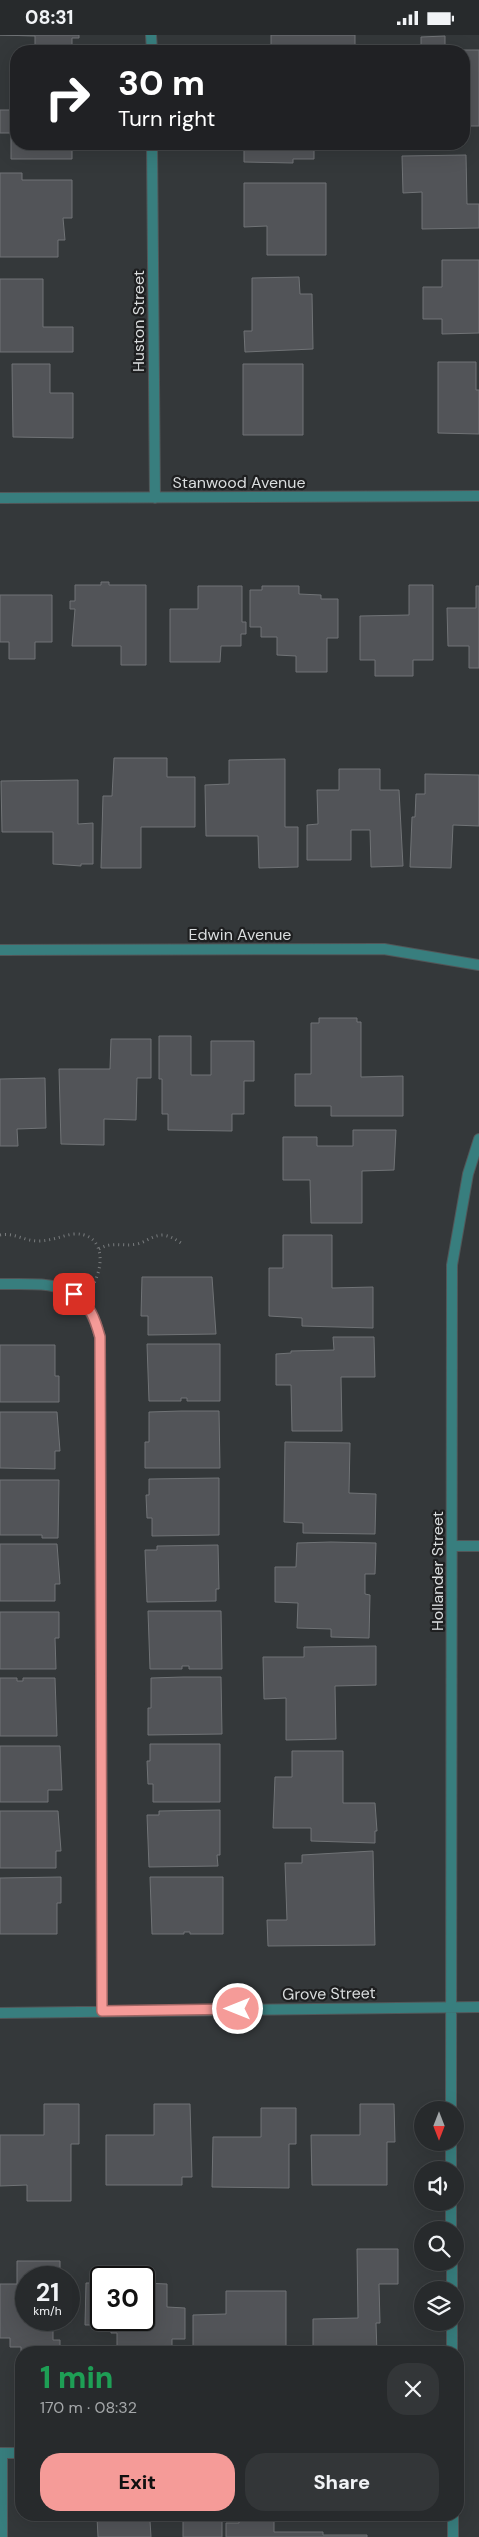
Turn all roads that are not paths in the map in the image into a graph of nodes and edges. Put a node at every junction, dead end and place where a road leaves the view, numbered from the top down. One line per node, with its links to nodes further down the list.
1 (152, 150): 4 (street, Huston Street)
2 (479, 496): 4 (street, Stanwood Avenue)
3 (0, 498): 4 (street, Stanwood Avenue)
4 (155, 498)
5 (0, 949): 6 (street, Edwin Avenue)
6 (479, 965)
7 (479, 1139): 9 (street, Hollander Street)
8 (0, 1285): 13 (street)
9 (452, 1546): 10 (street); 11 (street, Hollander Street)
10 (479, 1546)
11 (450, 2007): 12 (street, Grove Street); 13 (street, Grove Street); 15 (street, Hollander Street)
12 (479, 2007)
13 (102, 2011): 14 (street, Grove Street)
14 (0, 2013)
15 (451, 2101)
16 (452, 2331): 17 (street)
17 (452, 2346)
18 (1, 2453): 19 (street); 21 (street)
19 (15, 2453)
20 (453, 2521): 22 (street)
21 (2, 2537)
22 (453, 2537)

